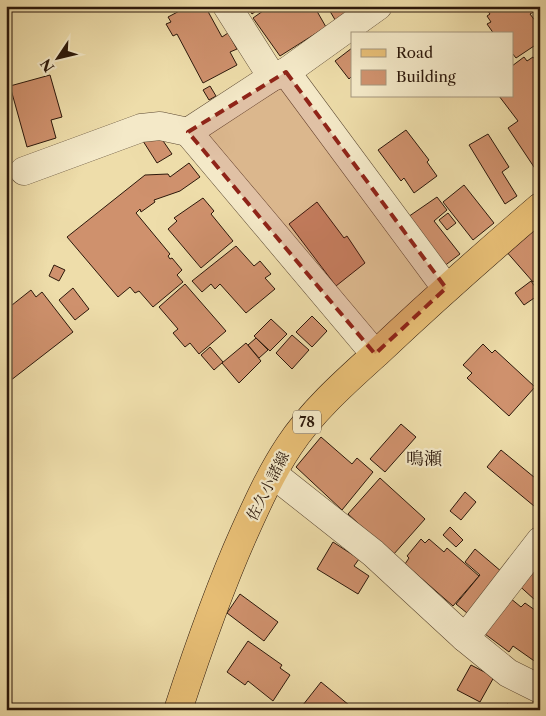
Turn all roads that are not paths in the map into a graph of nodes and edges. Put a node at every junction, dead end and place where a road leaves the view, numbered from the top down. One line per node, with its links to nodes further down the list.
1 (227, 6): 3 (street)
2 (378, 6): 3 (street)
3 (279, 74): 4 (street); 7 (street)
4 (188, 132): 5 (street); 8 (street)
5 (24, 171)
6 (540, 207): 7 (main road, 佐久小諸線 / 78)
7 (446, 288): 8 (main road, 佐久小諸線 / 78)
8 (375, 354): 9 (main road, 佐久小諸線 / 78)
9 (273, 474): 11 (street); 13 (main road, 佐久小諸線 / 78)
10 (540, 541): 11 (street)
11 (464, 638): 12 (street)
12 (540, 689)
13 (178, 710)

